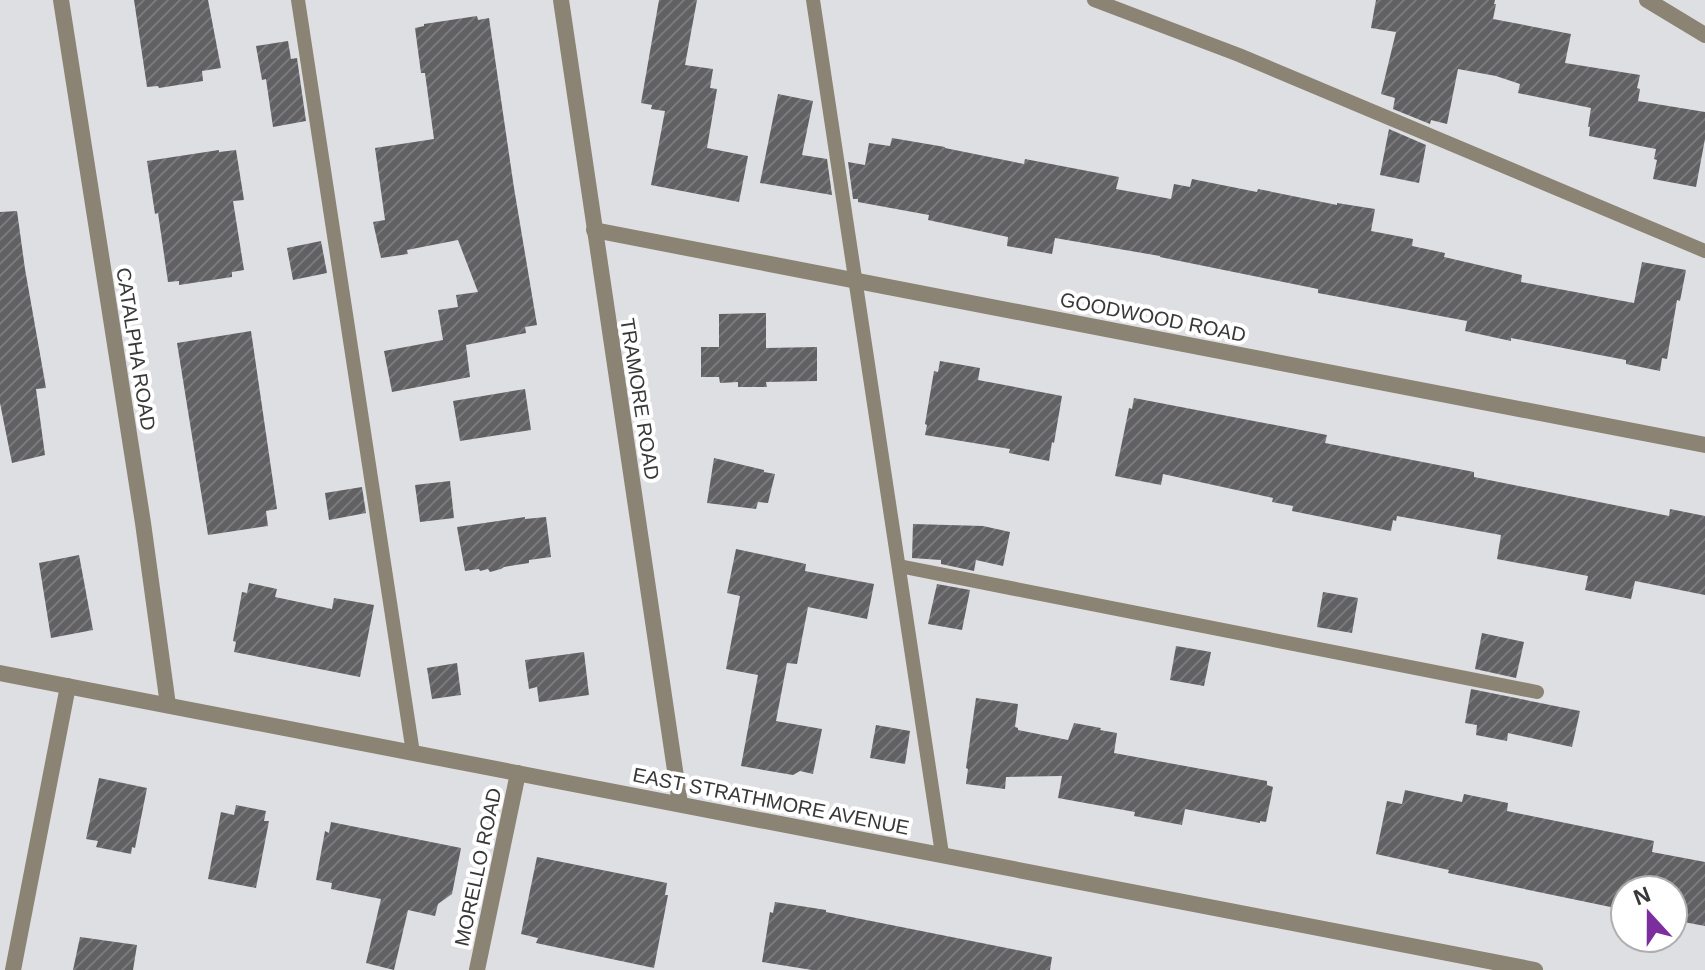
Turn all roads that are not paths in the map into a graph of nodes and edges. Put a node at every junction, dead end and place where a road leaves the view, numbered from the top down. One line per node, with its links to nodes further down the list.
1 (61, 0): 16 (street, CATALPHA ROAD)
2 (298, 0): 17 (lane)
3 (561, 0): 8 (street, TRAMORE ROAD)
4 (813, 0): 10 (lane)
5 (1094, 0): 9 (lane)
6 (1647, 0): 7 (street)
7 (1705, 35)
8 (594, 230): 10 (street, GOODWOOD ROAD); 19 (street, TRAMORE ROAD)
9 (1705, 251)
10 (855, 280): 11 (street, GOODWOOD ROAD); 12 (lane)
11 (1705, 445)
12 (899, 566): 15 (lane); 20 (lane)
13 (0, 673): 14 (street, EAST STRATHMORE AVENUE)
14 (68, 686): 16 (street, EAST STRATHMORE AVENUE); 21 (street)
15 (1537, 692)
16 (168, 705): 17 (street, EAST STRATHMORE AVENUE)
17 (413, 753): 18 (street, EAST STRATHMORE AVENUE)
18 (518, 773): 19 (street, EAST STRATHMORE AVENUE); 22 (street, MORELLO ROAD)
19 (680, 804): 20 (street, EAST STRATHMORE AVENUE)
20 (942, 854): 23 (street, EAST STRATHMORE AVENUE)
21 (13, 970)
22 (477, 970)
23 (1535, 970)

